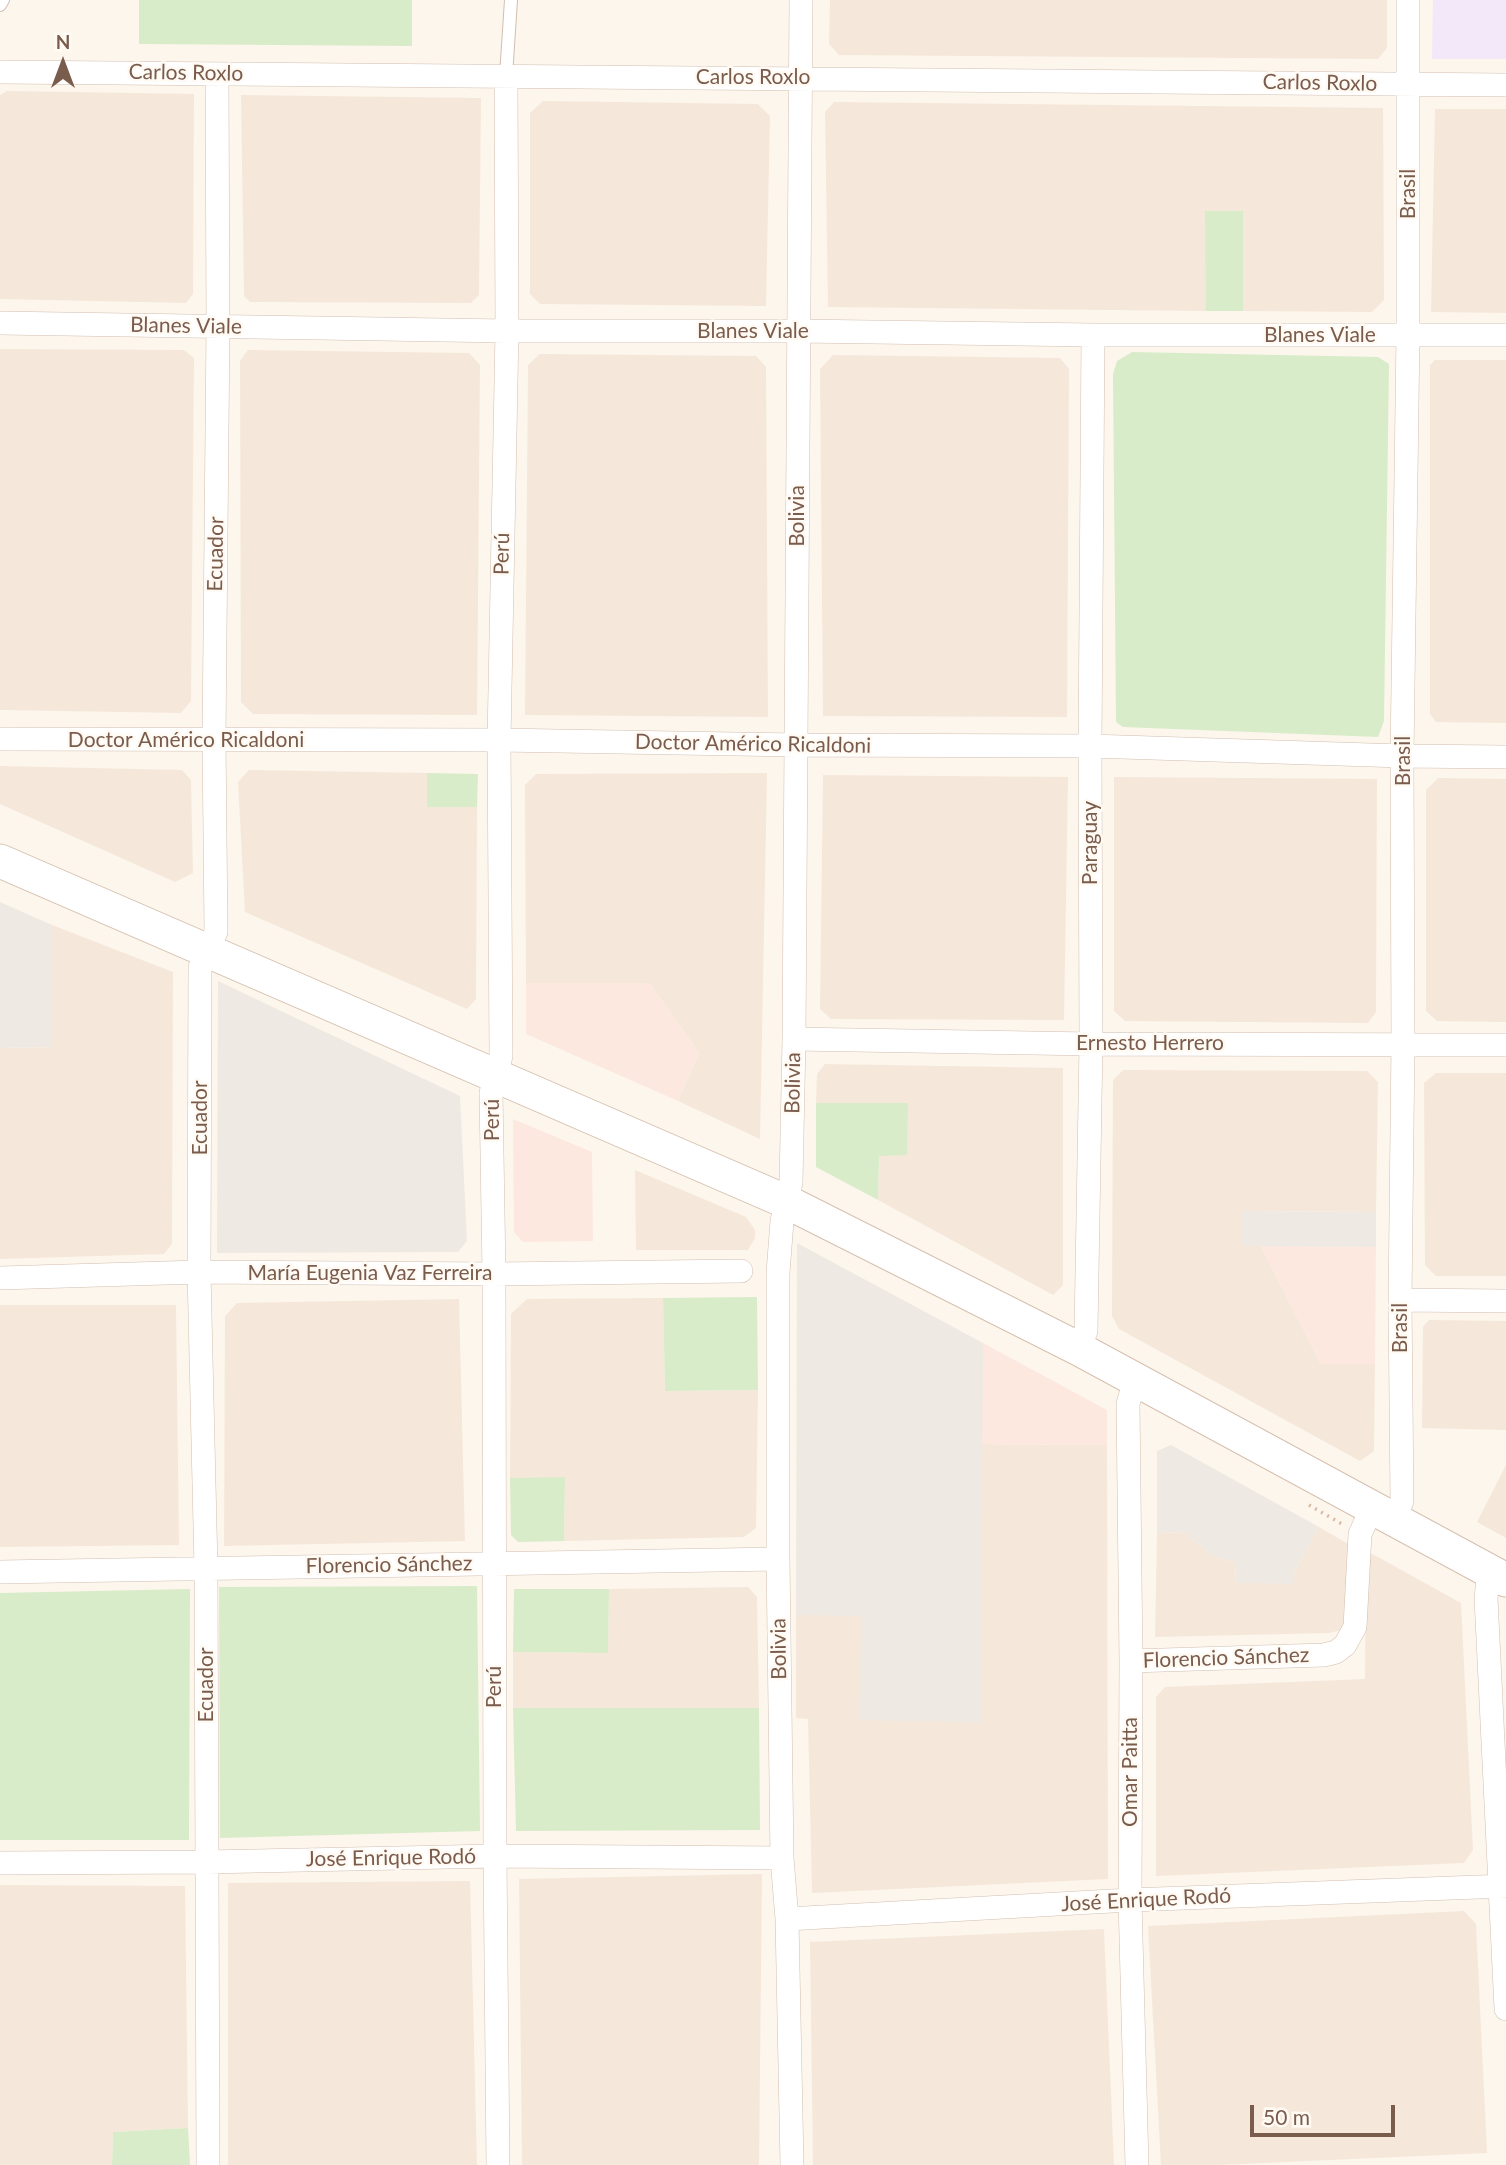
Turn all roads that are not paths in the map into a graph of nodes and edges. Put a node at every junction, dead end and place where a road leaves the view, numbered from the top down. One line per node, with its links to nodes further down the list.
1 (2, 0): 5 (lane)
2 (511, 0): 8 (lane)
3 (801, 0): 9 (street, Bolivia)
4 (1408, 0): 10 (street, Brasil)
5 (0, 5)
6 (0, 72): 7 (street, Carlos Roxlo)
7 (217, 74): 8 (street, Carlos Roxlo); 13 (street, Ecuador)
8 (506, 76): 9 (street, Carlos Roxlo); 14 (street, Perú)
9 (800, 77): 10 (street, Carlos Roxlo); 15 (street, Bolivia)
10 (1408, 84): 11 (street, Carlos Roxlo); 17 (street, Brasil)
11 (1506, 85)
12 (0, 323): 13 (street, Blanes Viale)
13 (218, 327): 14 (street, Blanes Viale); 20 (street, Ecuador)
14 (507, 331): 15 (street, Blanes Viale); 21 (street, Perú)
15 (798, 331): 16 (street, Blanes Viale); 22 (street, Bolivia)
16 (1093, 335): 17 (street, Blanes Viale); 23 (street, Paraguay)
17 (1408, 335): 18 (street, Blanes Viale); 24 (street, Brasil)
18 (1506, 335)
19 (0, 739): 20 (street, Doctor Américo Ricaldoni)
20 (214, 739): 21 (street, Doctor Américo Ricaldoni); 27 (street, Ecuador)
21 (499, 740): 22 (street, Doctor Américo Ricaldoni); 32 (street, Perú)
22 (796, 745): 23 (street, Doctor Américo Ricaldoni); 28 (street, Bolivia)
23 (1090, 746): 24 (street, Doctor Américo Ricaldoni); 29 (street, Paraguay)
24 (1402, 756): 25 (street, Doctor Américo Ricaldoni); 30 (street, Brasil)
25 (1506, 757)
26 (0, 861): 27 (street)
27 (208, 950): 32 (street); 35 (street, Ecuador)
28 (794, 1039): 29 (street, Ernesto Herrero); 33 (street, Bolivia)
29 (1091, 1044): 30 (street, Ernesto Herrero); 40 (street, Paraguay)
30 (1403, 1044): 31 (street, Ernesto Herrero); 38 (street, Brasil)
31 (1506, 1045)
32 (496, 1076): 33 (street); 36 (street, Perú)
33 (787, 1202): 40 (street); 43 (street, Bolivia)
34 (741, 1271): 36 (street, María Eugenia Vaz Ferreira)
35 (199, 1272): 36 (street, María Eugenia Vaz Ferreira); 37 (street, María Eugenia Vaz Ferreira); 45 (street, Ecuador)
36 (494, 1274): 44 (street, Perú)
37 (0, 1278)
38 (1400, 1300): 39 (street); 42 (street, Brasil)
39 (1506, 1301)
40 (1079, 1349): 41 (street)
41 (1135, 1379): 42 (street); 48 (street, Omar Paitta)
42 (1383, 1514): 47 (street); 48 (street, Florencio Sánchez)
43 (778, 1559): 44 (street, Florencio Sánchez); 50 (street, Bolivia)
44 (494, 1563): 45 (street, Florencio Sánchez); 49 (street, Perú)
45 (206, 1568): 46 (street, Florencio Sánchez); 51 (street, Ecuador)
46 (0, 1572)
47 (1498, 1575): 53 (street)
48 (1131, 1661): 54 (street, Omar Paitta)
49 (495, 1856): 50 (street, José Enrique Rodó); 51 (street, José Enrique Rodó); 58 (street, Perú)
50 (782, 1858): 55 (street, Bolivia)
51 (207, 1862): 52 (street, José Enrique Rodó); 57 (street, Ecuador)
52 (0, 1863)
53 (1504, 1886): 54 (street, José Enrique Rodó); 56 (street)
54 (1130, 1899): 55 (street, José Enrique Rodó); 60 (street, Omar Paitta)
55 (787, 1919): 59 (street, Bolivia)
56 (1506, 2009)
57 (208, 2165)
58 (498, 2165)
59 (792, 2165)
60 (1137, 2165)

